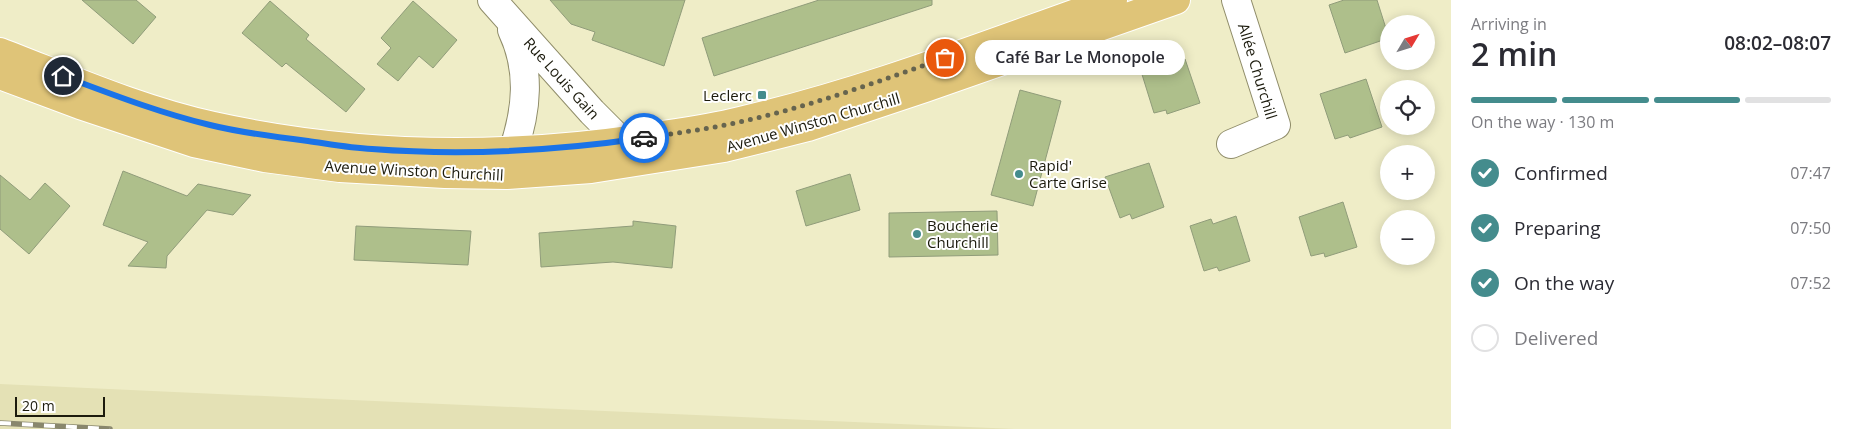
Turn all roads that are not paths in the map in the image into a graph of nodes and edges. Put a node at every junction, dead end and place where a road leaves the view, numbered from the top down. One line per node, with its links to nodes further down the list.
1 (1113, 0): 7 (main road, Avenue Winston Churchill)
2 (1176, 0): 6 (main road, Avenue Winston Churchill)
3 (1236, 0): 8 (street, Allée Churchill)
4 (498, 7): 7 (street, Rue Louis Gain); 9 (street, Rue Louis Gain)
5 (0, 52): 9 (main road, Avenue Winston Churchill)
6 (0, 76)
7 (621, 141): 9 (main road, Avenue Winston Churchill)
8 (1231, 144)
9 (513, 151)

